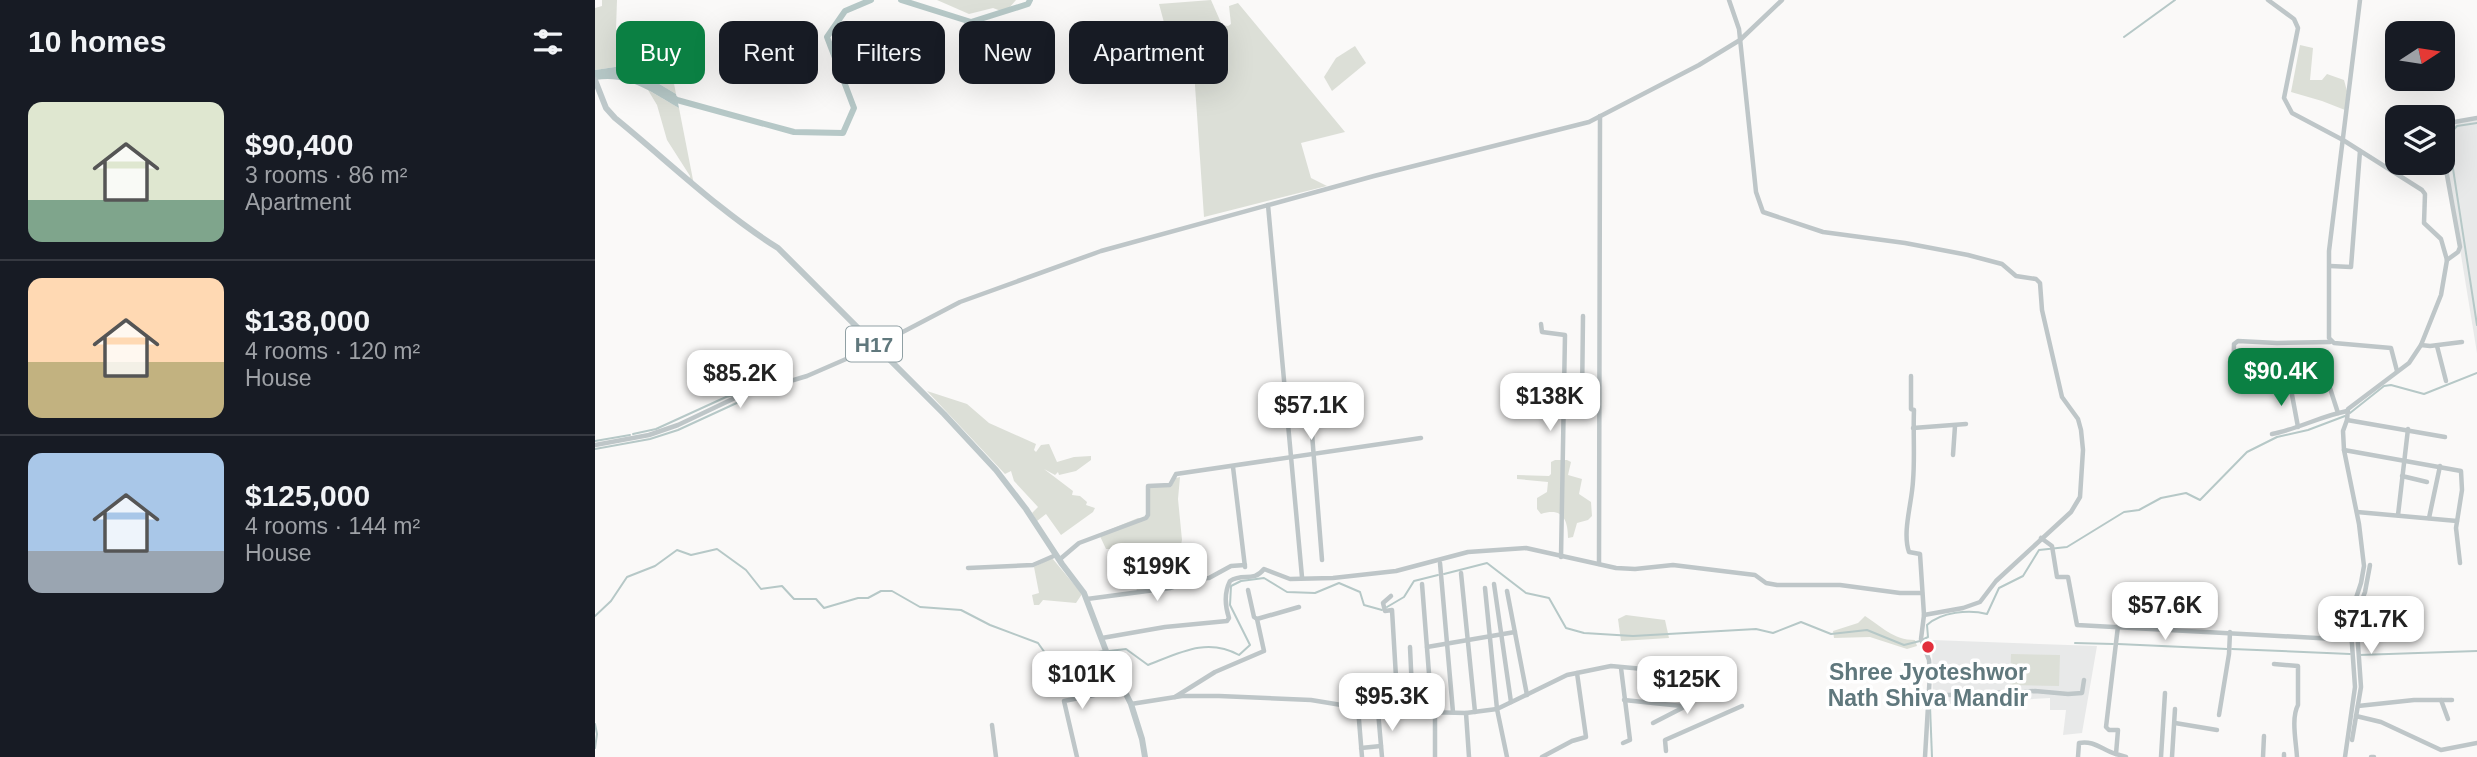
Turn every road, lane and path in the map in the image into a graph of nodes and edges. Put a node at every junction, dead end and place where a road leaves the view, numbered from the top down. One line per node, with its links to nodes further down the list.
1 (1728, 0): 5 (street)
2 (1782, 0): 5 (street)
3 (2268, 0): 10 (street)
4 (2361, 0): 10 (street)
5 (1740, 40): 7 (street); 55 (street)
6 (596, 82): 21 (main road, H17)
7 (1599, 116): 13 (street); 30 (street)
8 (2477, 118): 9 (street)
9 (2455, 122)
10 (2343, 140): 11 (street); 15 (street)
11 (2360, 151): 14 (street); 15 (street)
12 (2447, 175): 14 (street)
13 (1268, 205): 21 (street); 29 (street)
14 (2447, 260): 20 (street)
15 (2330, 266): 18 (street)
16 (1583, 316): 30 (street)
17 (1541, 324): 56 (street)
18 (2330, 341): 23 (street); 25 (street)
19 (2462, 342): 22 (street)
20 (2421, 345): 22 (street); 23 (street)
21 (876, 346): 41 (street); 57 (main road, H17)
22 (2437, 346): 26 (street)
23 (2397, 372): 32 (street)
24 (1911, 376): 36 (street)
25 (2233, 380)
26 (2446, 381)
27 (2328, 382): 31 (street)
28 (2290, 384): 35 (street)
29 (1286, 397): 43 (street); 45 (street)
30 (1599, 401): 61 (street)
31 (2338, 413): 32 (street); 35 (street)
32 (2347, 416): 37 (street); 42 (street)
33 (1966, 424): 34 (street)
34 (1955, 426): 36 (street); 44 (street)
35 (2298, 427): 38 (street)
36 (1913, 428): 73 (street)
37 (2408, 429): 39 (street); 46 (street)
38 (2272, 434)
39 (2445, 437)
40 (1421, 438): 43 (street)
41 (595, 445)
42 (2344, 450): 46 (street); 51 (street)
43 (1314, 454): 45 (street); 58 (street)
44 (1953, 455)
45 (1292, 458): 47 (street); 66 (street)
46 (2403, 460): 48 (street); 49 (street)
47 (1233, 467): 57 (street); 67 (street)
48 (2439, 467): 53 (street); 54 (street)
49 (2402, 476): 50 (street); 52 (street)
50 (2427, 482)
51 (2357, 512): 52 (street); 85 (street)
52 (2398, 515): 53 (street)
53 (2429, 518): 54 (street)
54 (2457, 521): 60 (street)
55 (2042, 538): 77 (street); 79 (street)
56 (1561, 557): 61 (street); 66 (street)
57 (1058, 558): 63 (street); 75 (main road, H17)
58 (1322, 560)
59 (1440, 563): 87 (street)
60 (2460, 563)
61 (1599, 565): 73 (street)
62 (2370, 565): 108 (street)
63 (968, 568)
64 (1461, 573): 84 (street)
65 (1169, 575): 67 (street)
66 (1301, 577): 86 (street)
67 (1178, 580): 75 (street)
68 (1422, 584): 89 (street)
69 (1495, 584): 82 (street)
70 (1485, 588): 83 (street)
71 (1248, 590): 78 (street)
72 (1507, 591): 80 (street)
73 (1922, 593): 77 (street)
74 (1391, 596): 113 (street)
75 (1087, 599): 86 (main road, H17)
76 (1299, 607): 78 (street)
77 (1924, 615): 99 (street)
78 (1257, 619): 100 (street)
79 (2118, 626): 81 (street); 133 (street)
80 (1515, 632): 82 (street); 98 (street)
81 (2230, 632): 85 (street); 119 (street)
82 (1502, 635): 83 (street); 104 (street)
83 (1489, 637): 84 (street); 110 (street)
84 (1468, 640): 87 (street); 117 (street)
85 (2353, 640): 108 (street)
86 (1104, 641): 96 (main road, H17)
87 (1447, 643): 89 (street); 116 (street)
88 (1410, 647): 114 (street)
89 (1427, 647): 115 (street)
90 (2274, 664): 149 (street)
91 (1732, 667): 94 (street)
92 (1621, 668): 93 (street); 94 (street); 101 (street)
93 (1577, 673): 98 (street); 142 (street)
94 (1686, 673): 106 (street)
95 (2084, 680): 99 (street)
96 (1124, 689): 105 (main road, H17); 135 (street)
97 (2165, 693): 146 (street)
98 (1527, 695): 104 (street)
99 (1927, 696): 143 (street)
100 (1174, 697): 105 (street); 109 (street)
101 (1624, 700): 106 (street); 128 (street)
102 (2441, 700): 103 (street); 108 (street); 121 (street)
103 (2452, 700)
104 (1511, 702): 110 (street)
105 (1131, 704): 136 (main road, H17)
106 (1685, 706): 122 (street)
107 (1742, 706): 132 (street)
108 (2356, 706): 120 (street)
109 (1358, 708): 112 (street); 131 (street)
110 (1497, 709): 117 (street); 141 (street)
111 (2175, 709): 123 (street)
112 (1378, 711): 113 (street); 130 (street)
113 (1398, 711): 114 (street)
114 (1413, 712): 115 (street)
115 (1433, 712): 116 (street); 139 (street)
116 (1453, 712): 118 (street)
117 (1475, 712): 118 (street)
118 (1466, 713): 140 (street)
119 (2219, 715)
120 (2354, 716): 127 (street); 129 (street); 150 (street)
121 (2448, 719)
122 (1653, 723)
123 (2175, 723): 125 (street); 147 (street)
124 (992, 725): 134 (street)
125 (2217, 730)
126 (2264, 736): 148 (street)
127 (2352, 740)
128 (1623, 743)
129 (2477, 743)
130 (1381, 746): 131 (street); 138 (street)
131 (1361, 748): 137 (street)
132 (1666, 751)
133 (2116, 754): 144 (street); 145 (street)
134 (996, 757)
135 (1077, 757)
136 (1145, 757)
137 (1362, 757)
138 (1382, 757)
139 (1435, 757)
140 (1469, 757)
141 (1507, 757)
142 (1542, 757)
143 (1925, 757)
144 (2078, 757)
145 (2126, 757)
146 (2161, 757)
147 (2172, 757)
148 (2263, 757)
149 (2297, 757)
150 (2345, 757)

